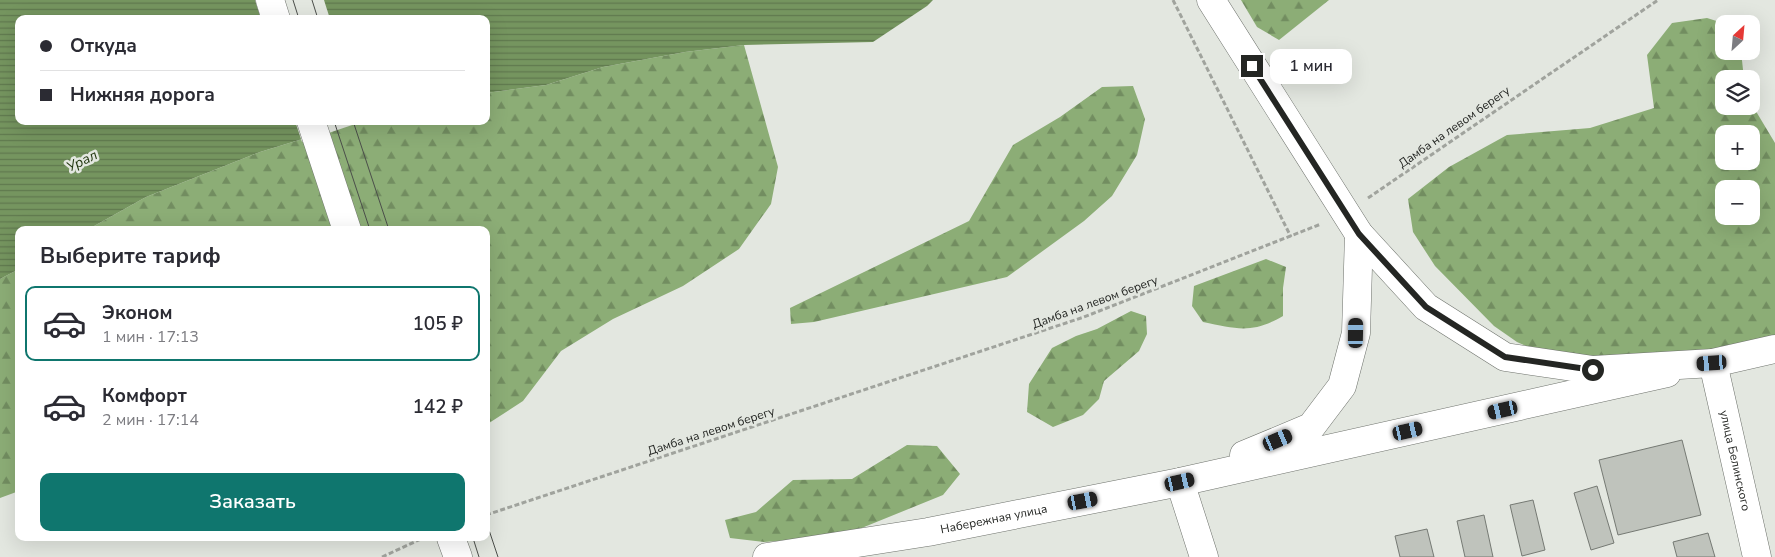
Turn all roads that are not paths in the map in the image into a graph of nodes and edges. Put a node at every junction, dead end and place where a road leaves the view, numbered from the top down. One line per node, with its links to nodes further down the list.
1 (270, 0): 3 (main road)
2 (1211, 0): 5 (main road)
3 (275, 15)
4 (312, 125): 6 (main road)
5 (1352, 224): 8 (main road); 9 (main road)
6 (346, 226)
7 (1775, 349): 8 (main road, Набережная улица)
8 (1712, 363): 9 (main road, Набережная улица); 14 (main road, улица Белинского)
9 (1180, 482): 12 (main road, Набережная улица); 13 (main road)
10 (452, 541): 11 (main road)
11 (458, 557)
12 (767, 557)
13 (1204, 557)
14 (1757, 557)

